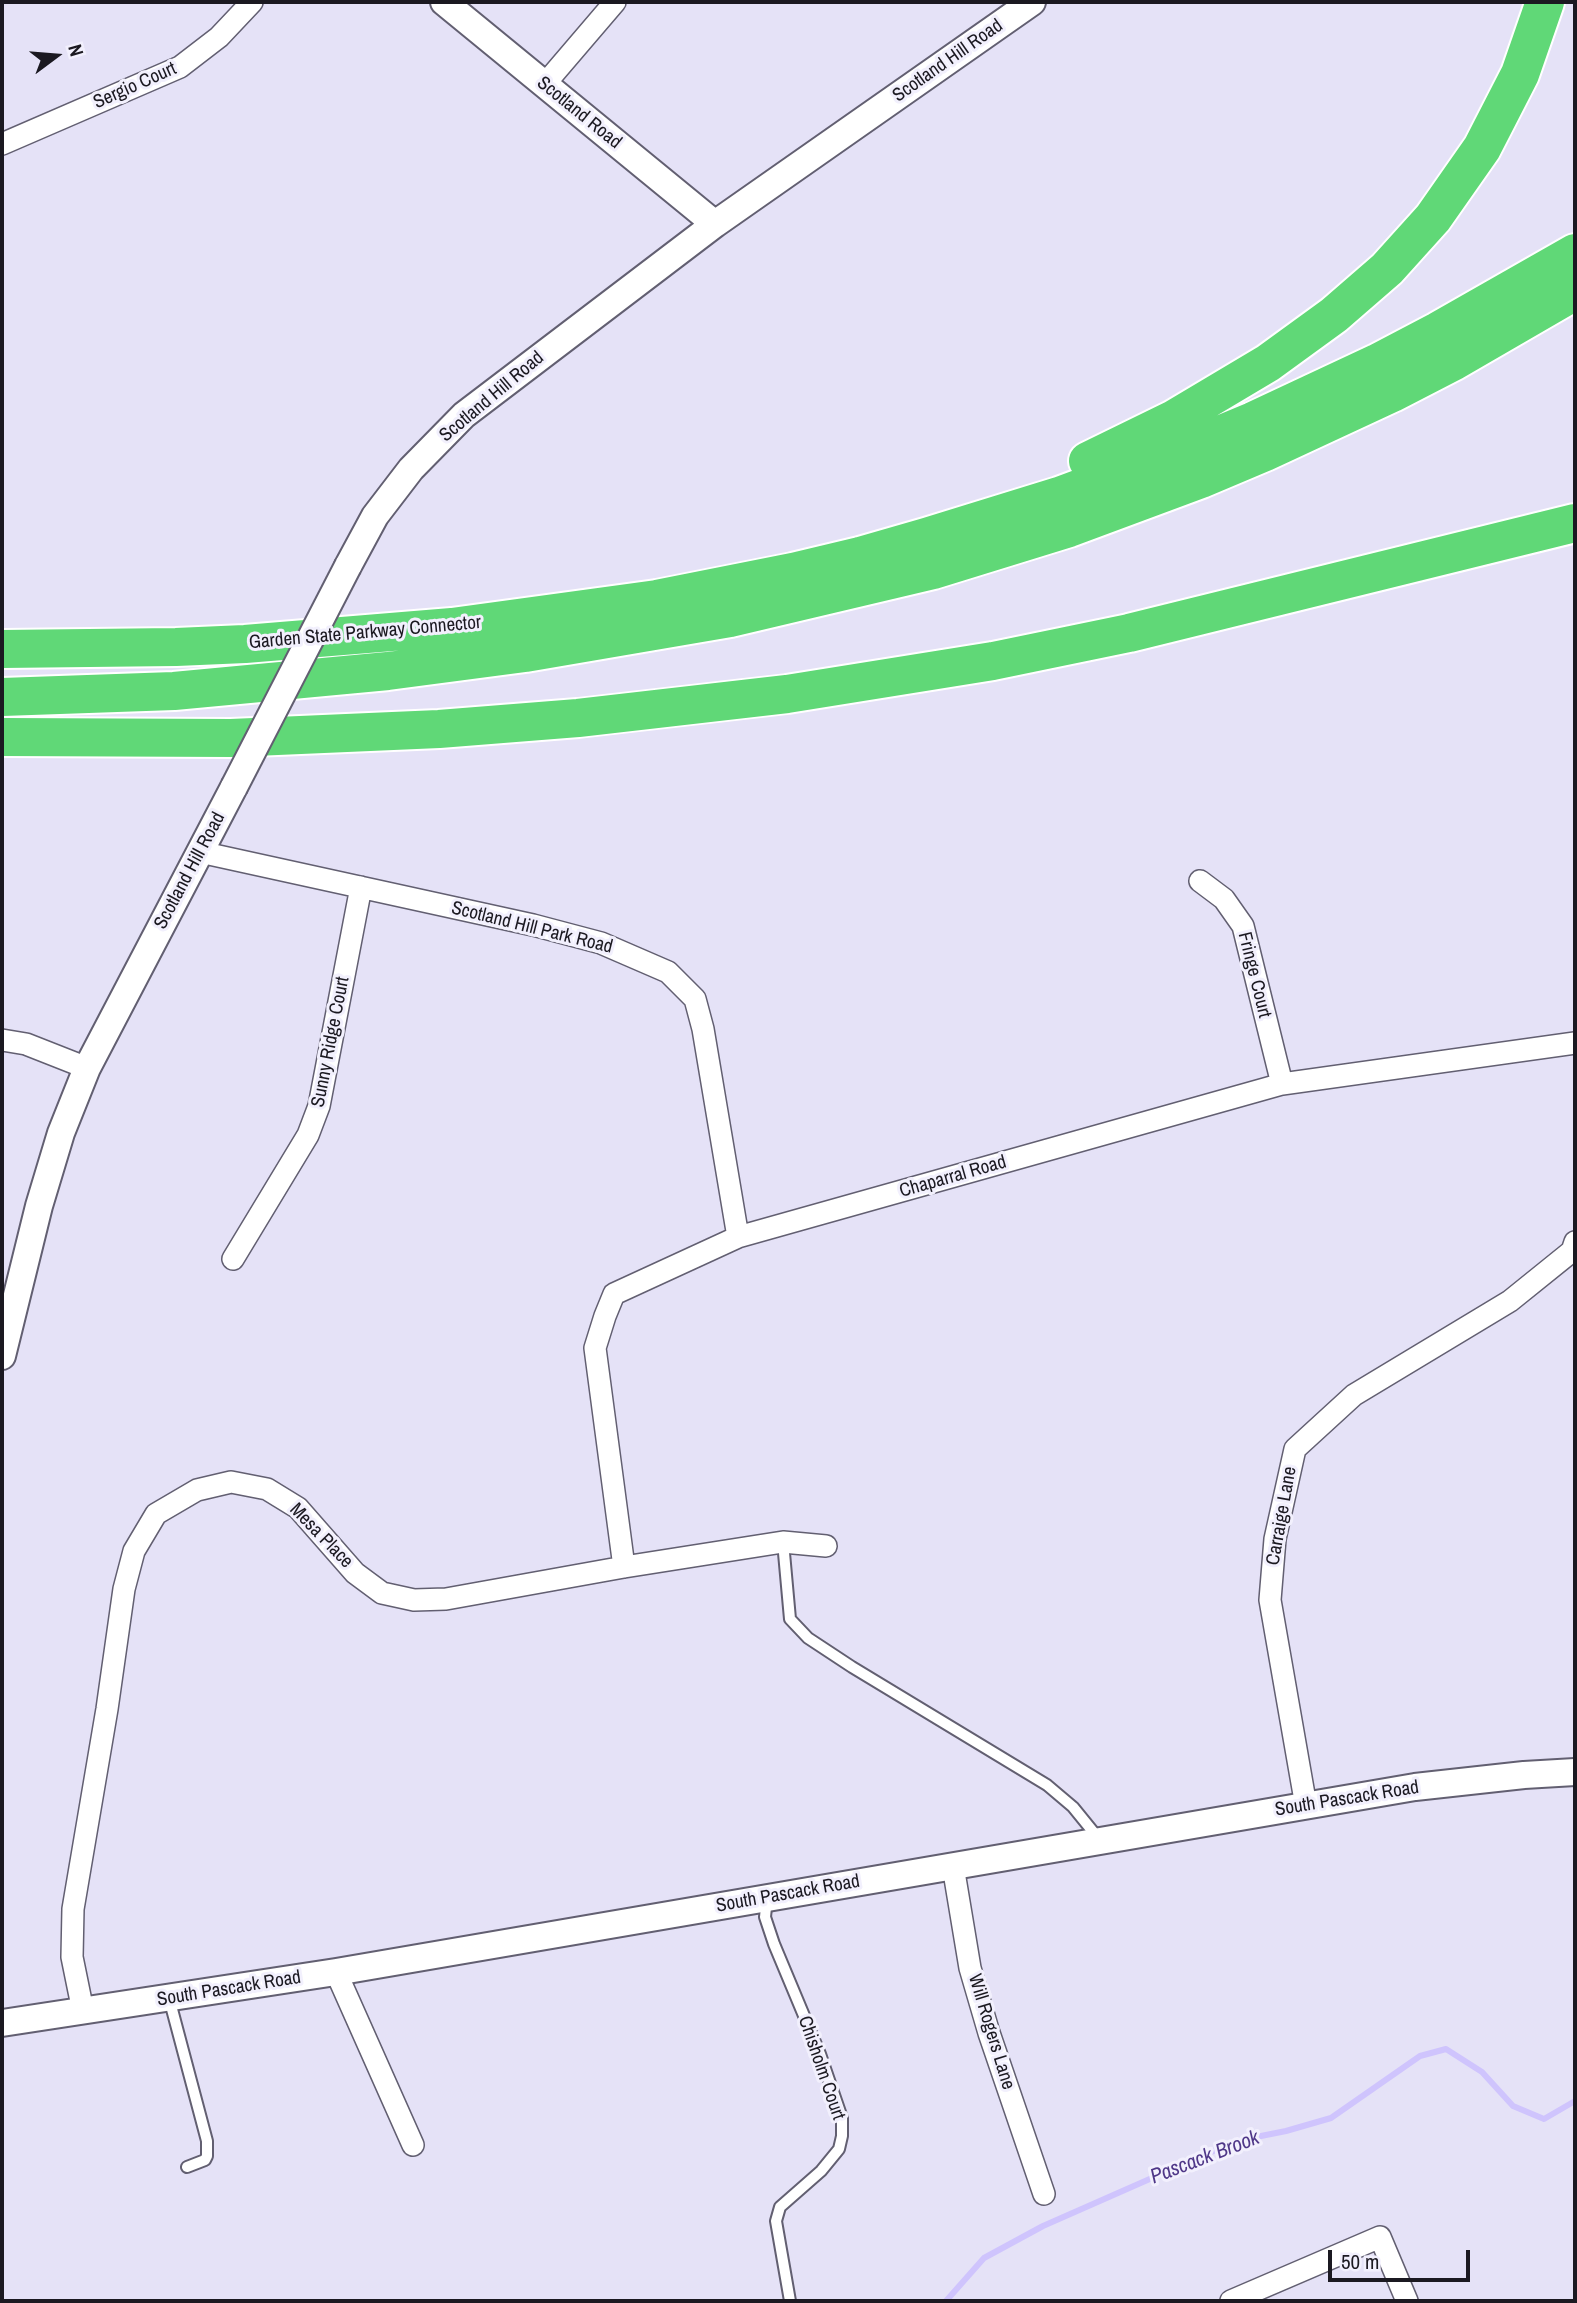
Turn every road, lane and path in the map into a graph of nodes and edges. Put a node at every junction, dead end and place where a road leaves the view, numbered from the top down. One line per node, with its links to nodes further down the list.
1 (252, 2): 7 (street, Sergio Court)
2 (444, 2): 6 (street, Scotland Road)
3 (615, 2): 6 (street)
4 (1032, 2): 8 (street, Scotland Hill Road)
5 (1545, 2): 14 (highway)
6 (544, 85): 8 (street, Scotland Road)
7 (2, 144)
8 (715, 224): 18 (street, Scotland Hill Road, bridge)
9 (1575, 253): 14 (highway)
10 (1575, 291): 16 (highway)
11 (1575, 523): 13 (highway)
12 (1575, 537): 13 (highway)
13 (1465, 551): 17 (highway)
14 (725, 586): 15 (highway, Garden State Parkway Connector)
15 (2, 649)
16 (2, 697)
17 (2, 737)
18 (200, 852): 20 (street, Scotland Hill Park Road); 23 (street, Scotland Hill Road)
19 (1200, 881): 24 (street, Fringe Court)
20 (361, 887): 25 (street, Scotland Hill Park Road); 27 (street, Sunny Ridge Court)
21 (2, 1040): 23 (street)
22 (1575, 1044): 24 (street, Chaparral Road)
23 (87, 1068): 28 (street, Scotland Hill Road)
24 (1282, 1084): 25 (street, Chaparral Road)
25 (738, 1237): 31 (street, Chaparral Road)
26 (1575, 1242): 33 (street, Carraige Lane)
27 (233, 1259)
28 (2, 1356)
29 (783, 1542): 30 (street, Mesa Place); 31 (street, Mesa Place); 34 (lane)
30 (825, 1546)
31 (624, 1567): 39 (street, Mesa Place)
32 (1575, 1772): 33 (street, South Pascack Road)
33 (1306, 1806): 34 (street, South Pascack Road)
34 (1101, 1841): 35 (street, South Pascack Road)
35 (953, 1866): 36 (street, South Pascack Road); 43 (street, Will Rogers Lane)
36 (767, 1898): 37 (street, South Pascack Road); 44 (lane, Chisholm Court)
37 (336, 1972): 38 (street, South Pascack Road); 41 (street)
38 (169, 1998): 39 (street, South Pascack Road); 42 (lane)
39 (83, 2011): 40 (street, South Pascack Road)
40 (2, 2024)
41 (413, 2145)
42 (187, 2167)
43 (1044, 2194)
44 (790, 2301)
45 (1231, 2301): 46 (street)
46 (1407, 2301)

